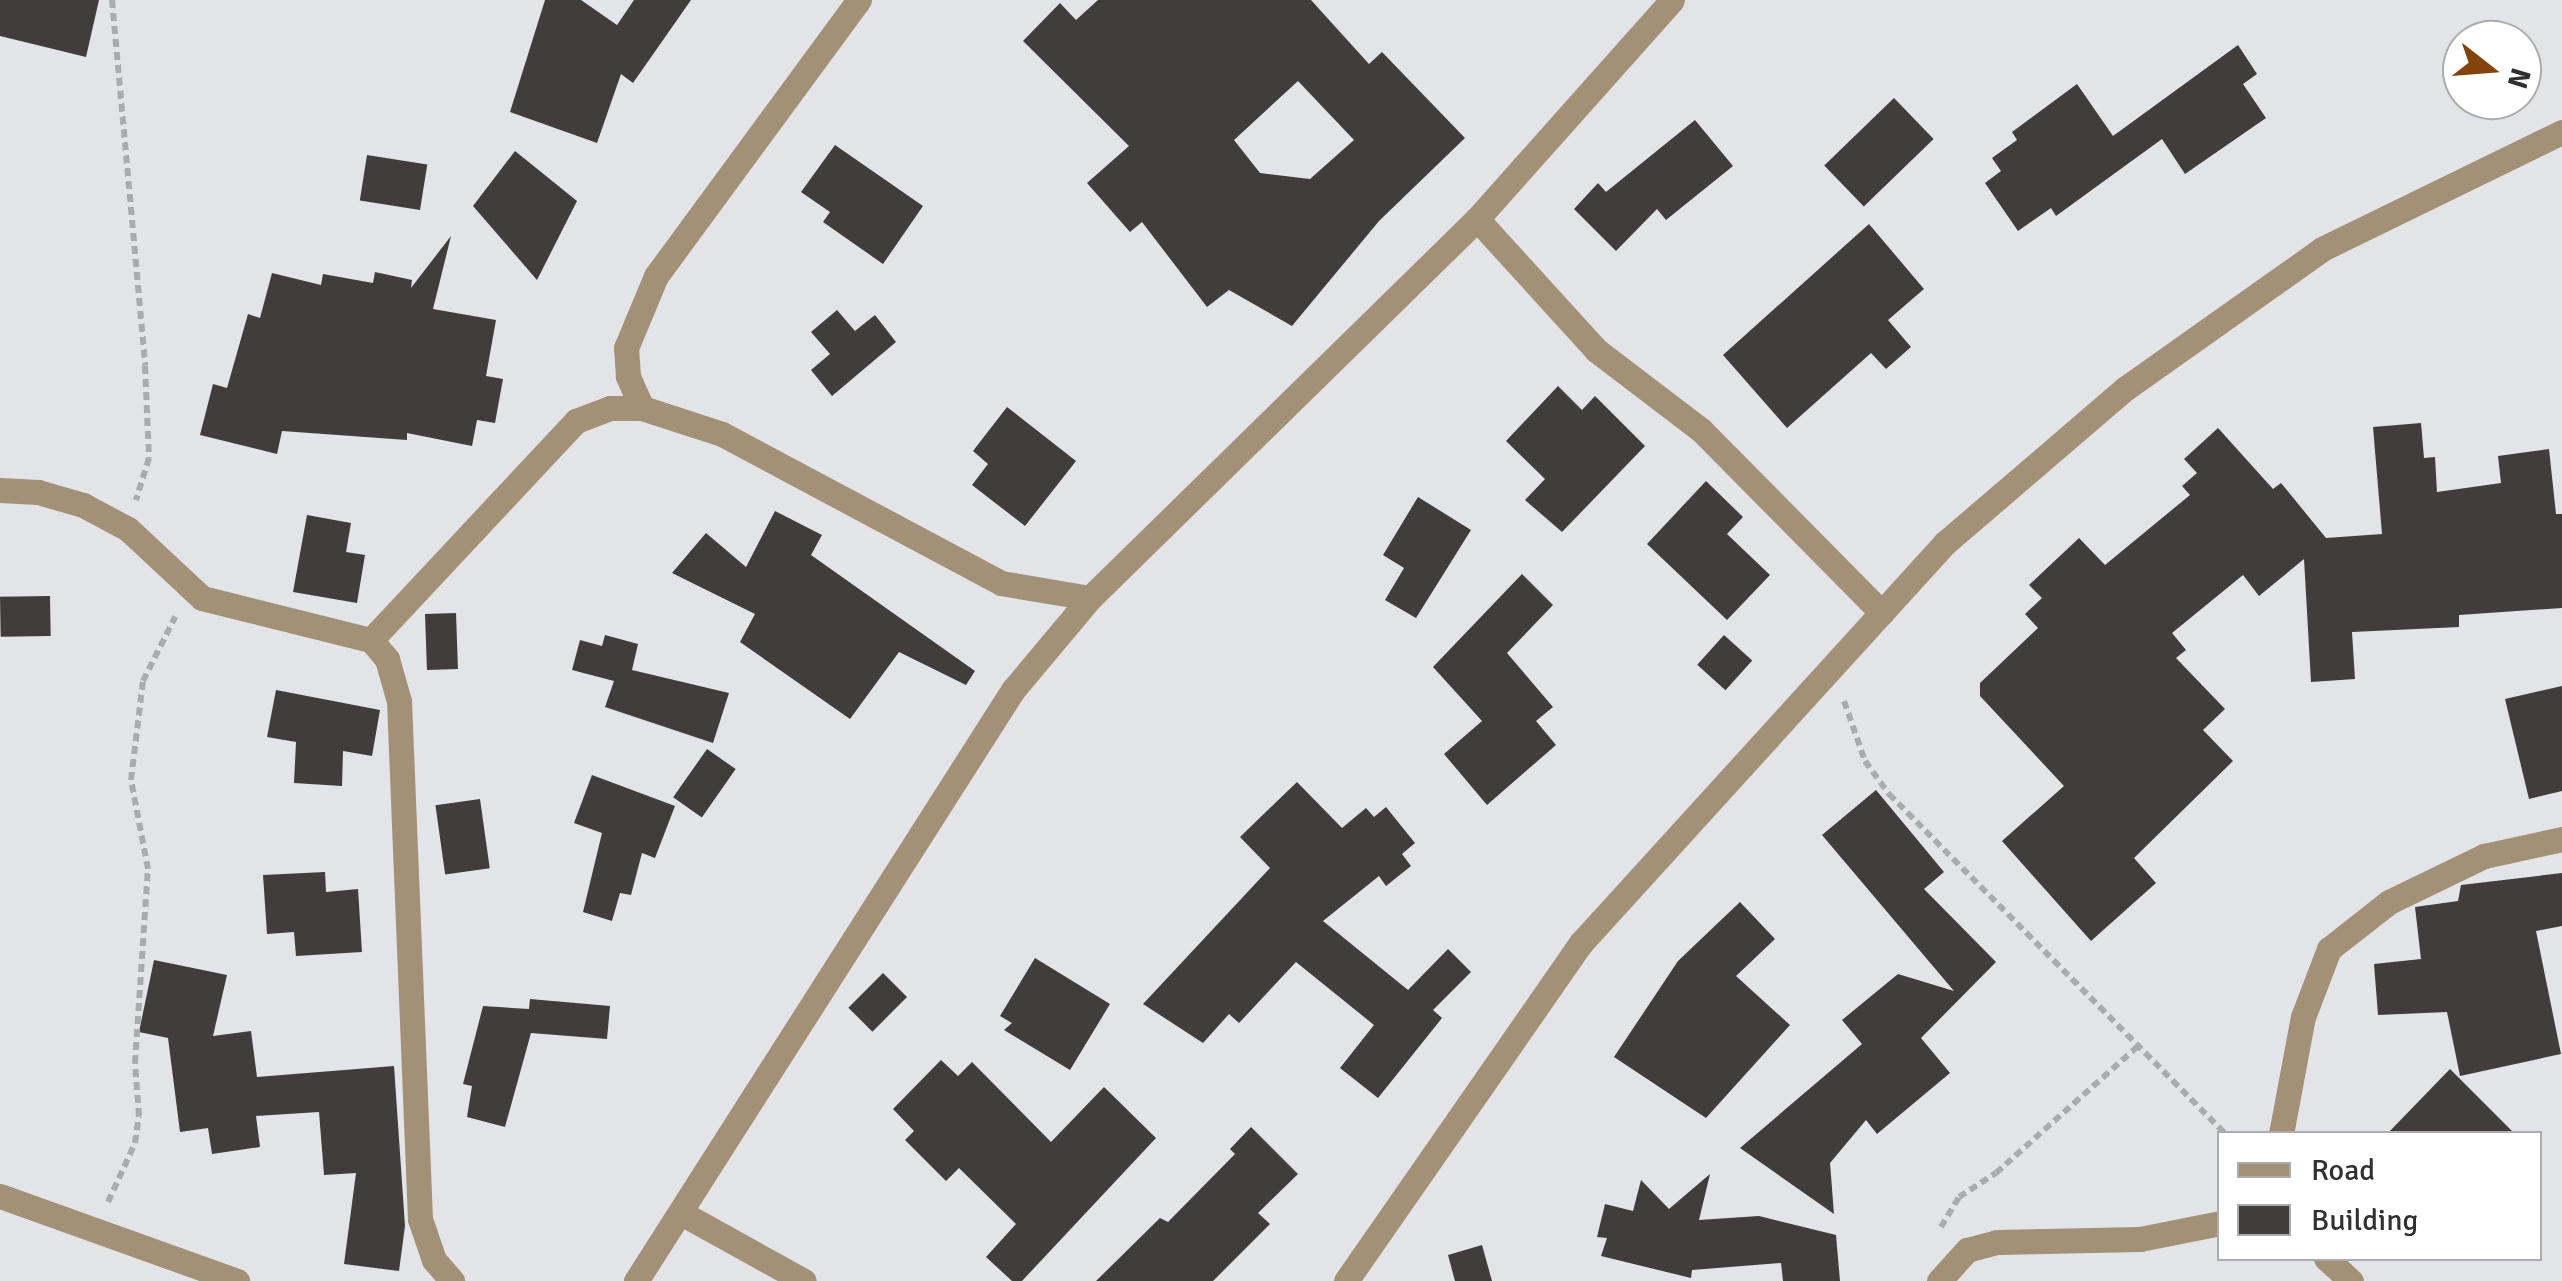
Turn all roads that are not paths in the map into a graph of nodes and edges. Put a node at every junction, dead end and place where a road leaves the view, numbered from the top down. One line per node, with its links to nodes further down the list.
1 (859, 0): 5 (street)
2 (1672, 0): 4 (street)
3 (2562, 132): 8 (street)
4 (1477, 220): 7 (street); 8 (street)
5 (642, 408): 7 (street); 9 (street)
6 (0, 490): 9 (street)
7 (1090, 598): 13 (street)
8 (1882, 613): 21 (street)
9 (371, 640): 18 (street)
10 (2562, 839): 11 (street)
11 (2283, 1131)
12 (0, 1196): 17 (street)
13 (683, 1214): 19 (street); 20 (street)
14 (2217, 1224): 16 (street)
15 (2329, 1261): 22 (street)
16 (1941, 1276)
17 (237, 1281)
18 (452, 1281)
19 (636, 1281)
20 (804, 1281)
21 (1346, 1281)
22 (2351, 1281)

